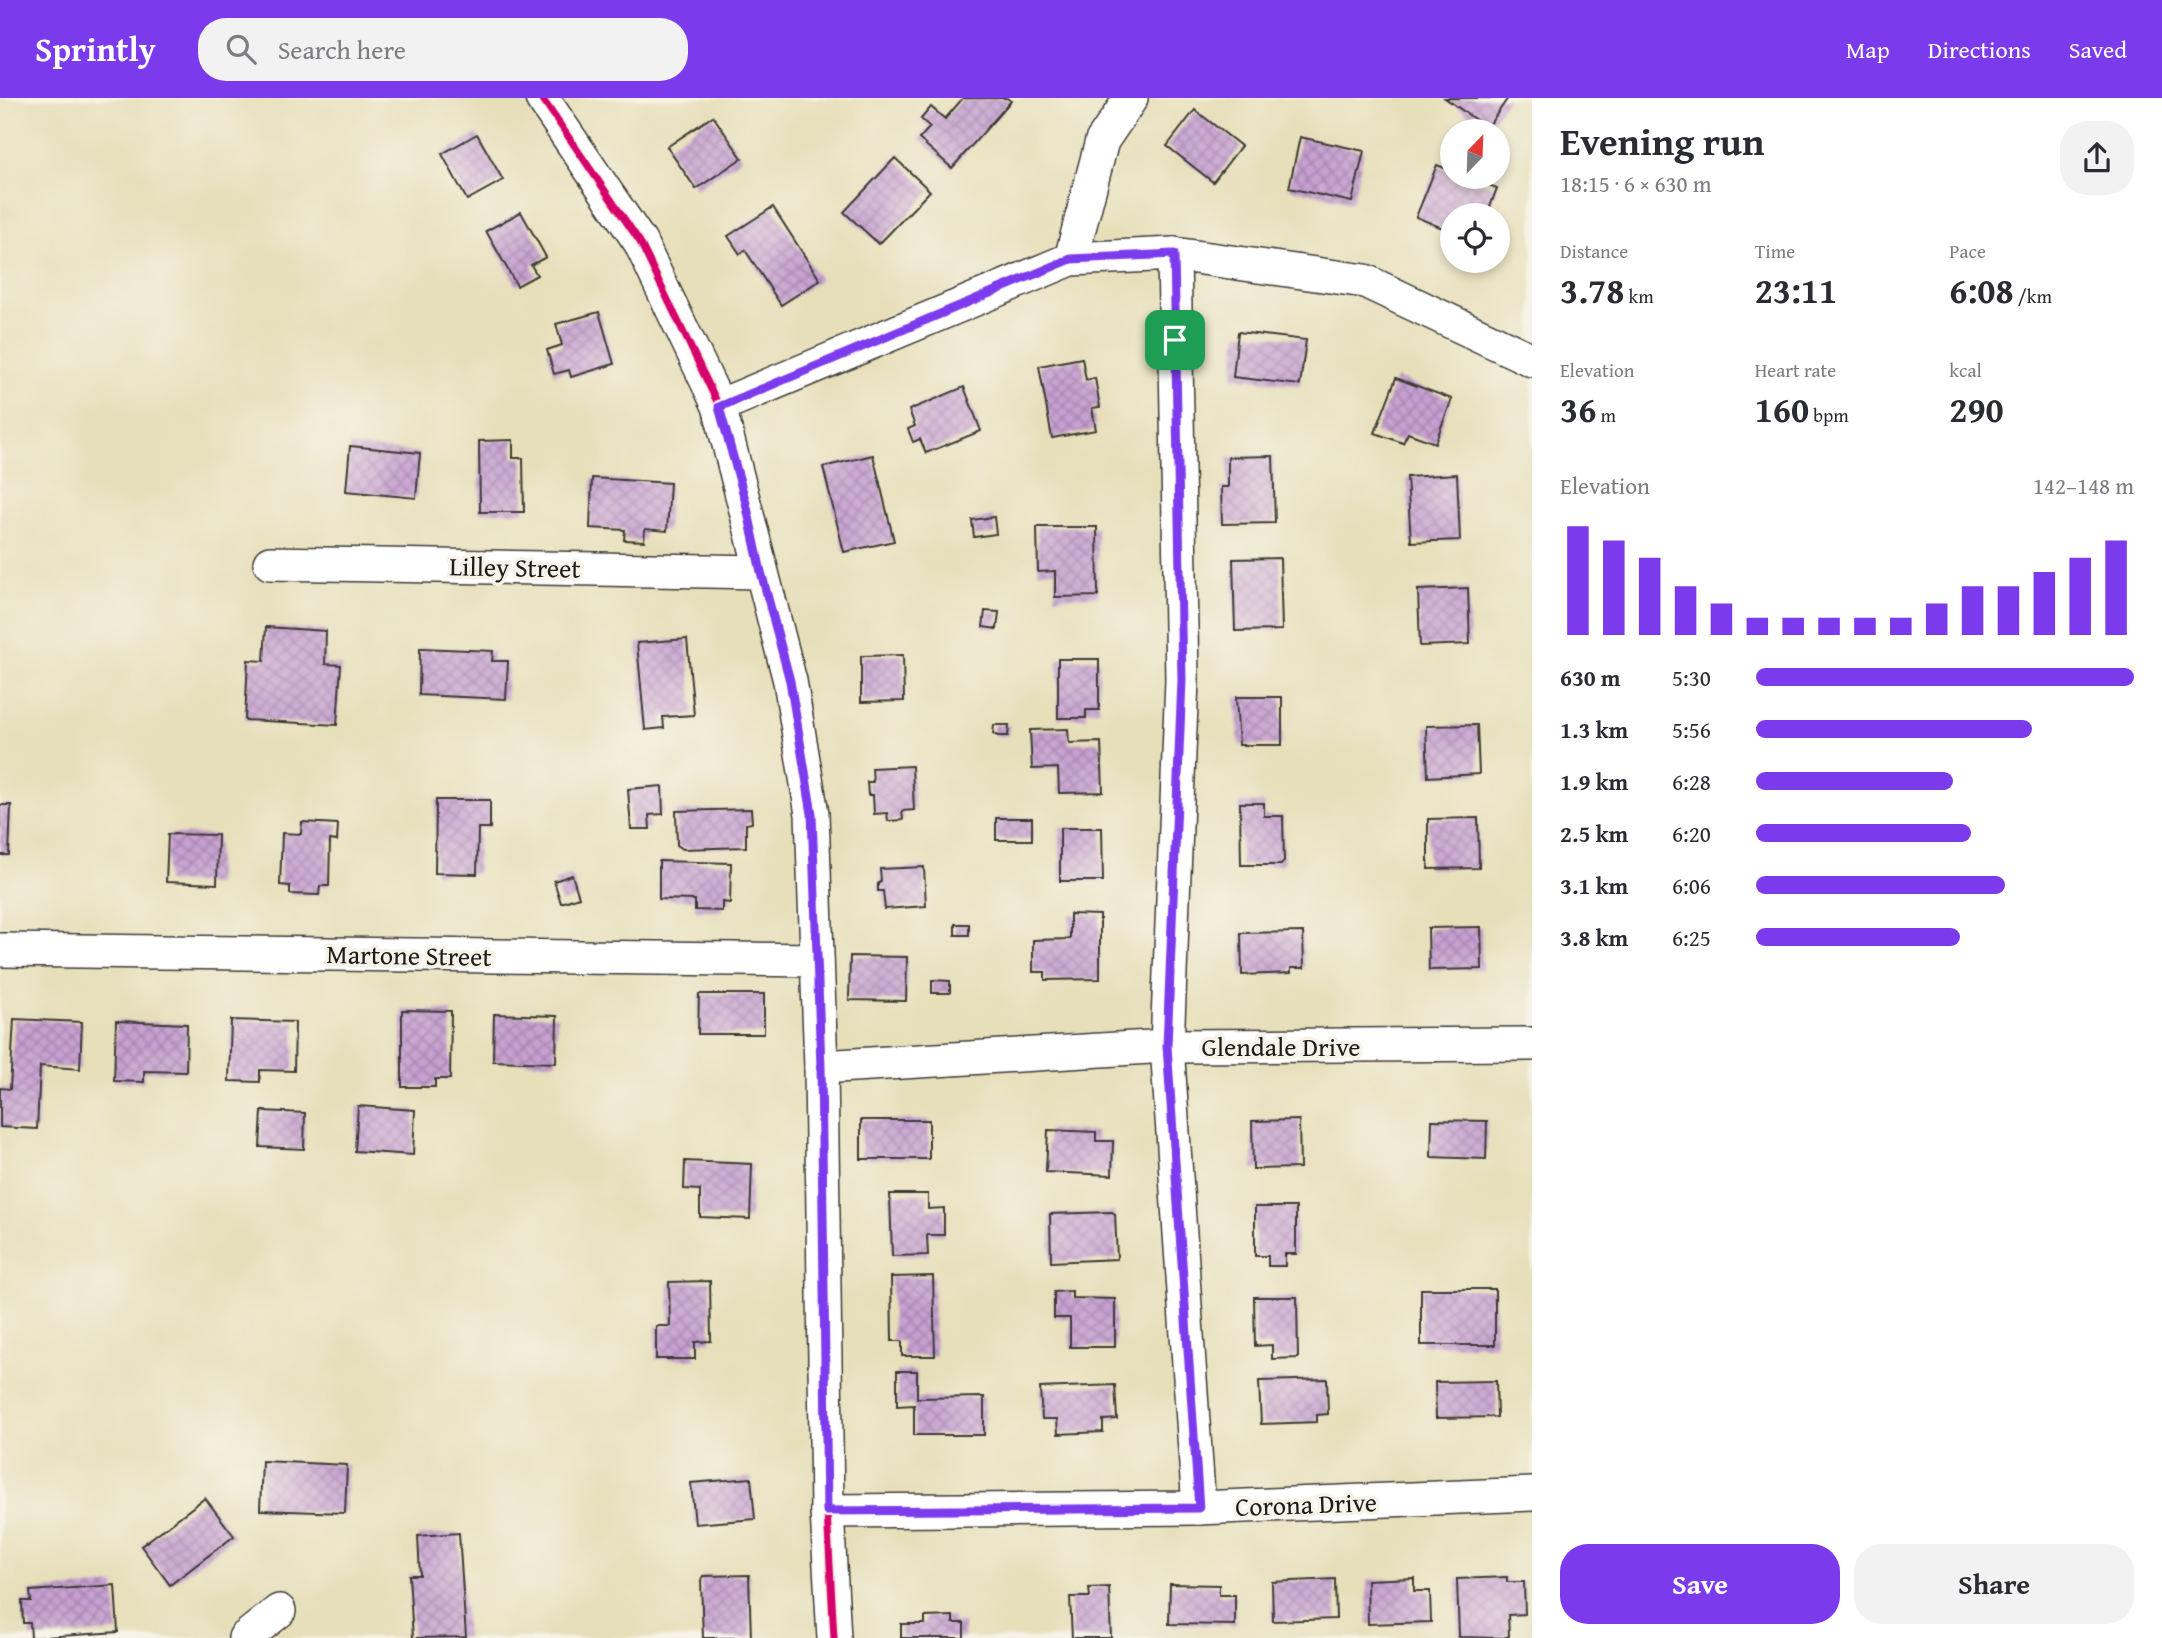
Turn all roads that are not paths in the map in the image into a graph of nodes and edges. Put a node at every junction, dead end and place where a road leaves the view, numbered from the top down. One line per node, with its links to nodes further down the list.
1 (542, 98): 6 (street)
2 (1131, 98): 4 (street)
3 (1174, 254): 4 (street); 5 (street); 12 (street)
4 (1071, 259): 6 (street)
5 (1532, 360)
6 (719, 407): 8 (street)
7 (270, 563): 8 (street, Lilley Street)
8 (761, 572): 10 (street)
9 (0, 950): 10 (street, Martone Street)
10 (817, 960): 13 (street)
11 (1532, 1044): 12 (street, Glendale Drive)
12 (1167, 1046): 13 (street, Glendale Drive); 15 (street)
13 (821, 1067): 16 (street)
14 (1532, 1494): 15 (street, Corona Drive)
15 (1199, 1508): 16 (street, Corona Drive)
16 (827, 1511): 19 (street)
17 (279, 1611): 18 (street)
18 (245, 1638)
19 (834, 1638)

